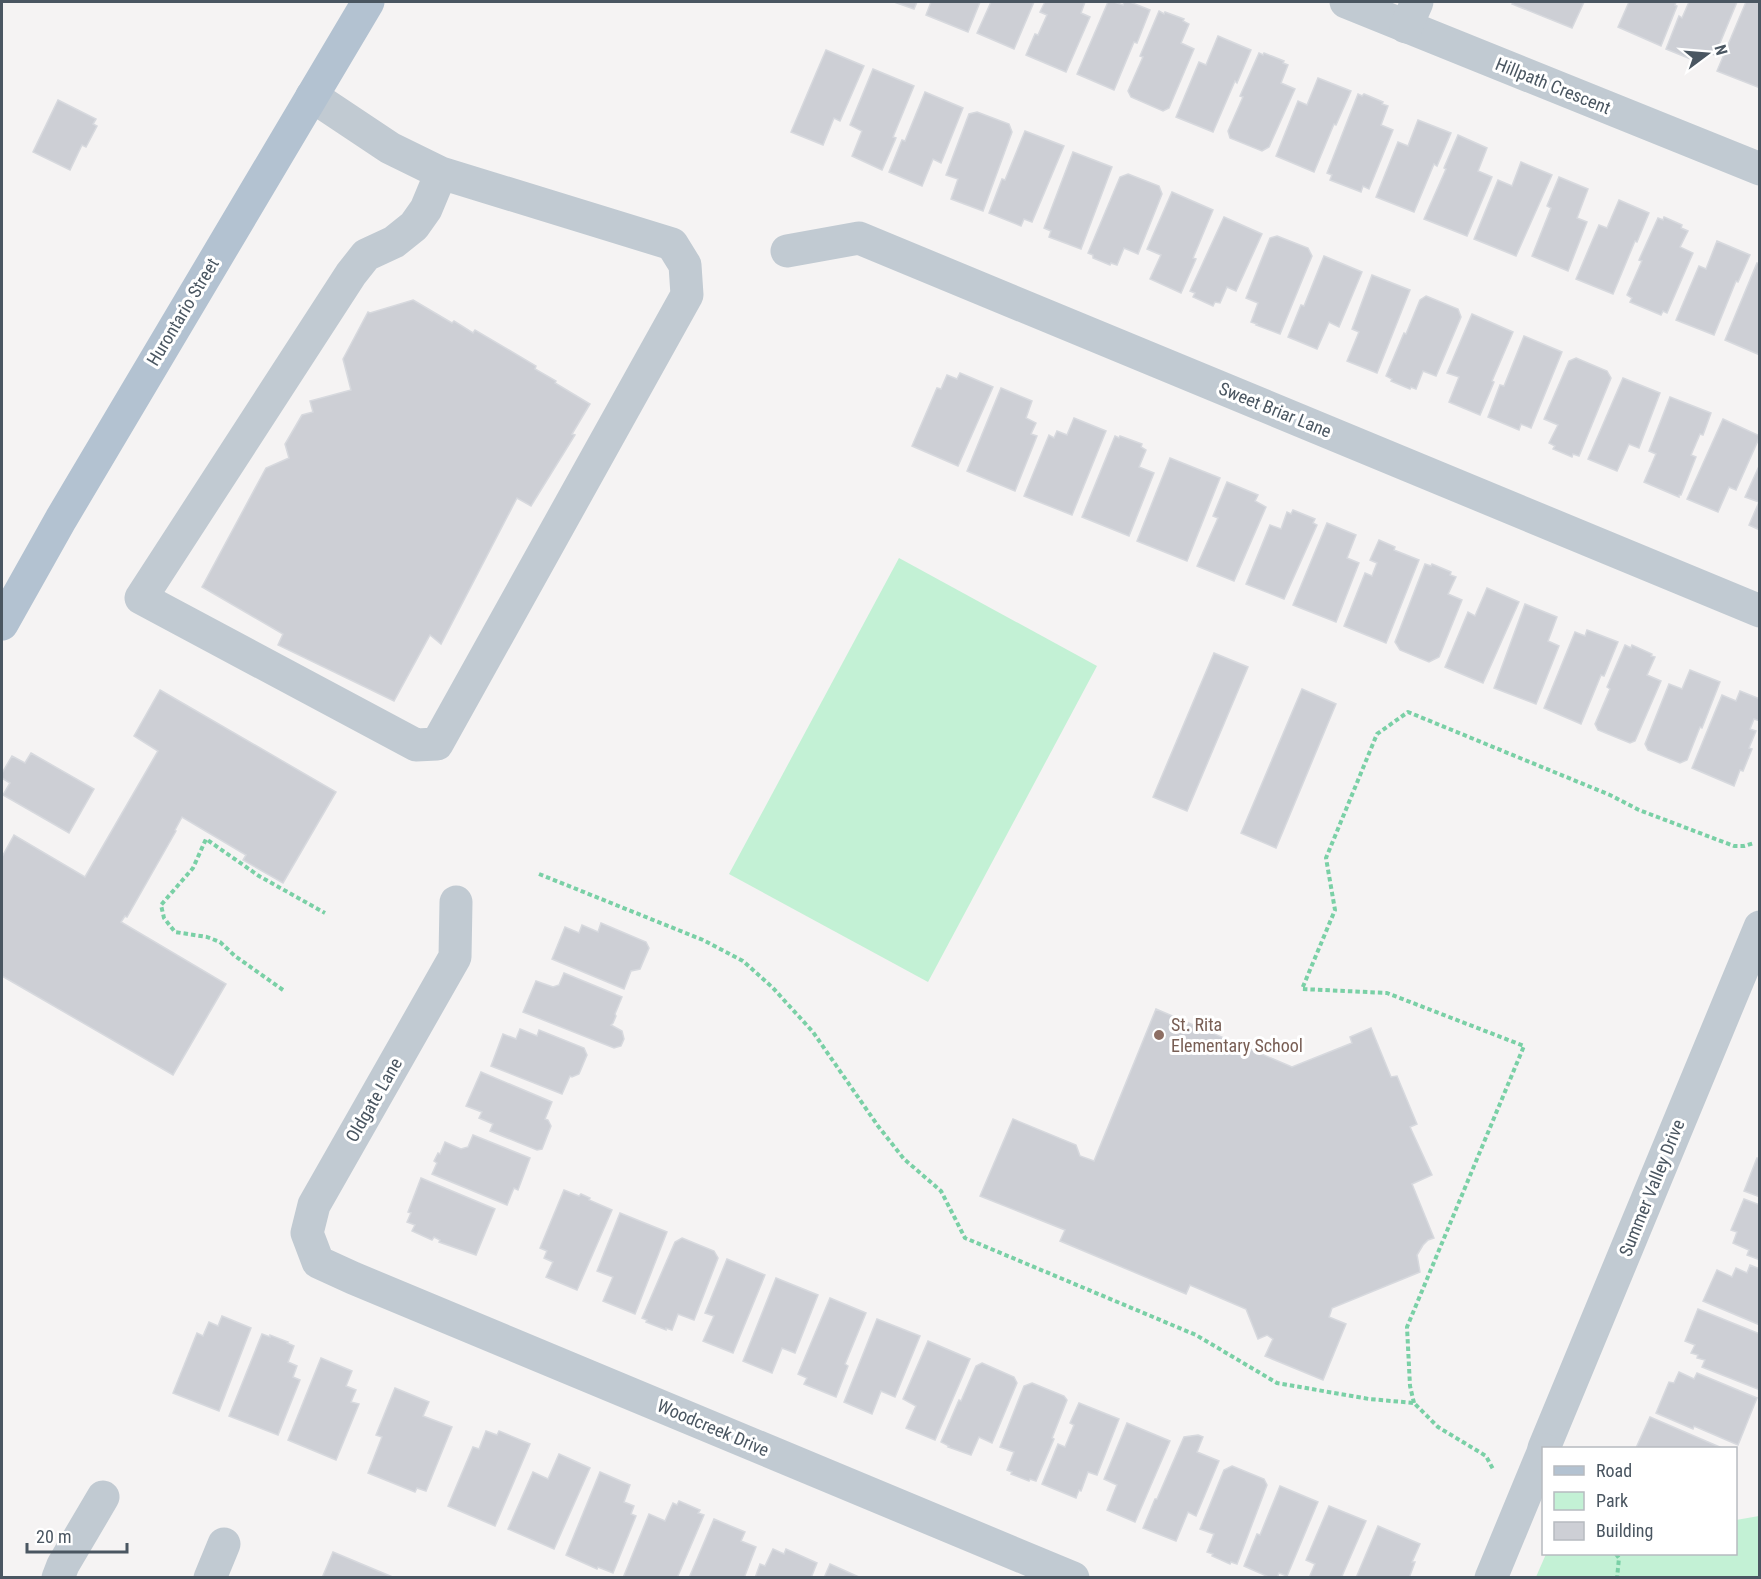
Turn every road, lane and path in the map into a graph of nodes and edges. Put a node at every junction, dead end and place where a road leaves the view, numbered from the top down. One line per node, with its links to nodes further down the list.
1 (368, 2): 4 (main road, Hurontario Street)
2 (1346, 2): 3 (street, Hillpath Crescent)
3 (1411, 14): 5 (street, Hillpath Crescent)
4 (312, 96): 6 (street); 9 (main road, Hurontario Street)
5 (1760, 169)
6 (441, 173): 6 (street)
7 (787, 250): 8 (street, Sweet Briar Lane)
8 (1760, 611)
9 (2, 624)
10 (1754, 843): 17 (path)
11 (539, 874): 17 (path)
12 (456, 902): 16 (street, Oldgate Lane)
13 (325, 913): 15 (path)
14 (1760, 927): 18 (street, Summer Valley Drive)
15 (283, 990)
16 (353, 1278): 26 (street, Woodcreek Drive)
17 (1414, 1404): 20 (path)
18 (1545, 1447)
19 (1542, 1454): 27 (street, Summer Valley Drive)
20 (1494, 1471)
21 (103, 1497): 24 (street)
22 (224, 1544): 25 (street)
23 (1616, 1555): 28 (path)
24 (58, 1578)
25 (210, 1578)
26 (1073, 1578)
27 (1491, 1578)
28 (1617, 1578)

